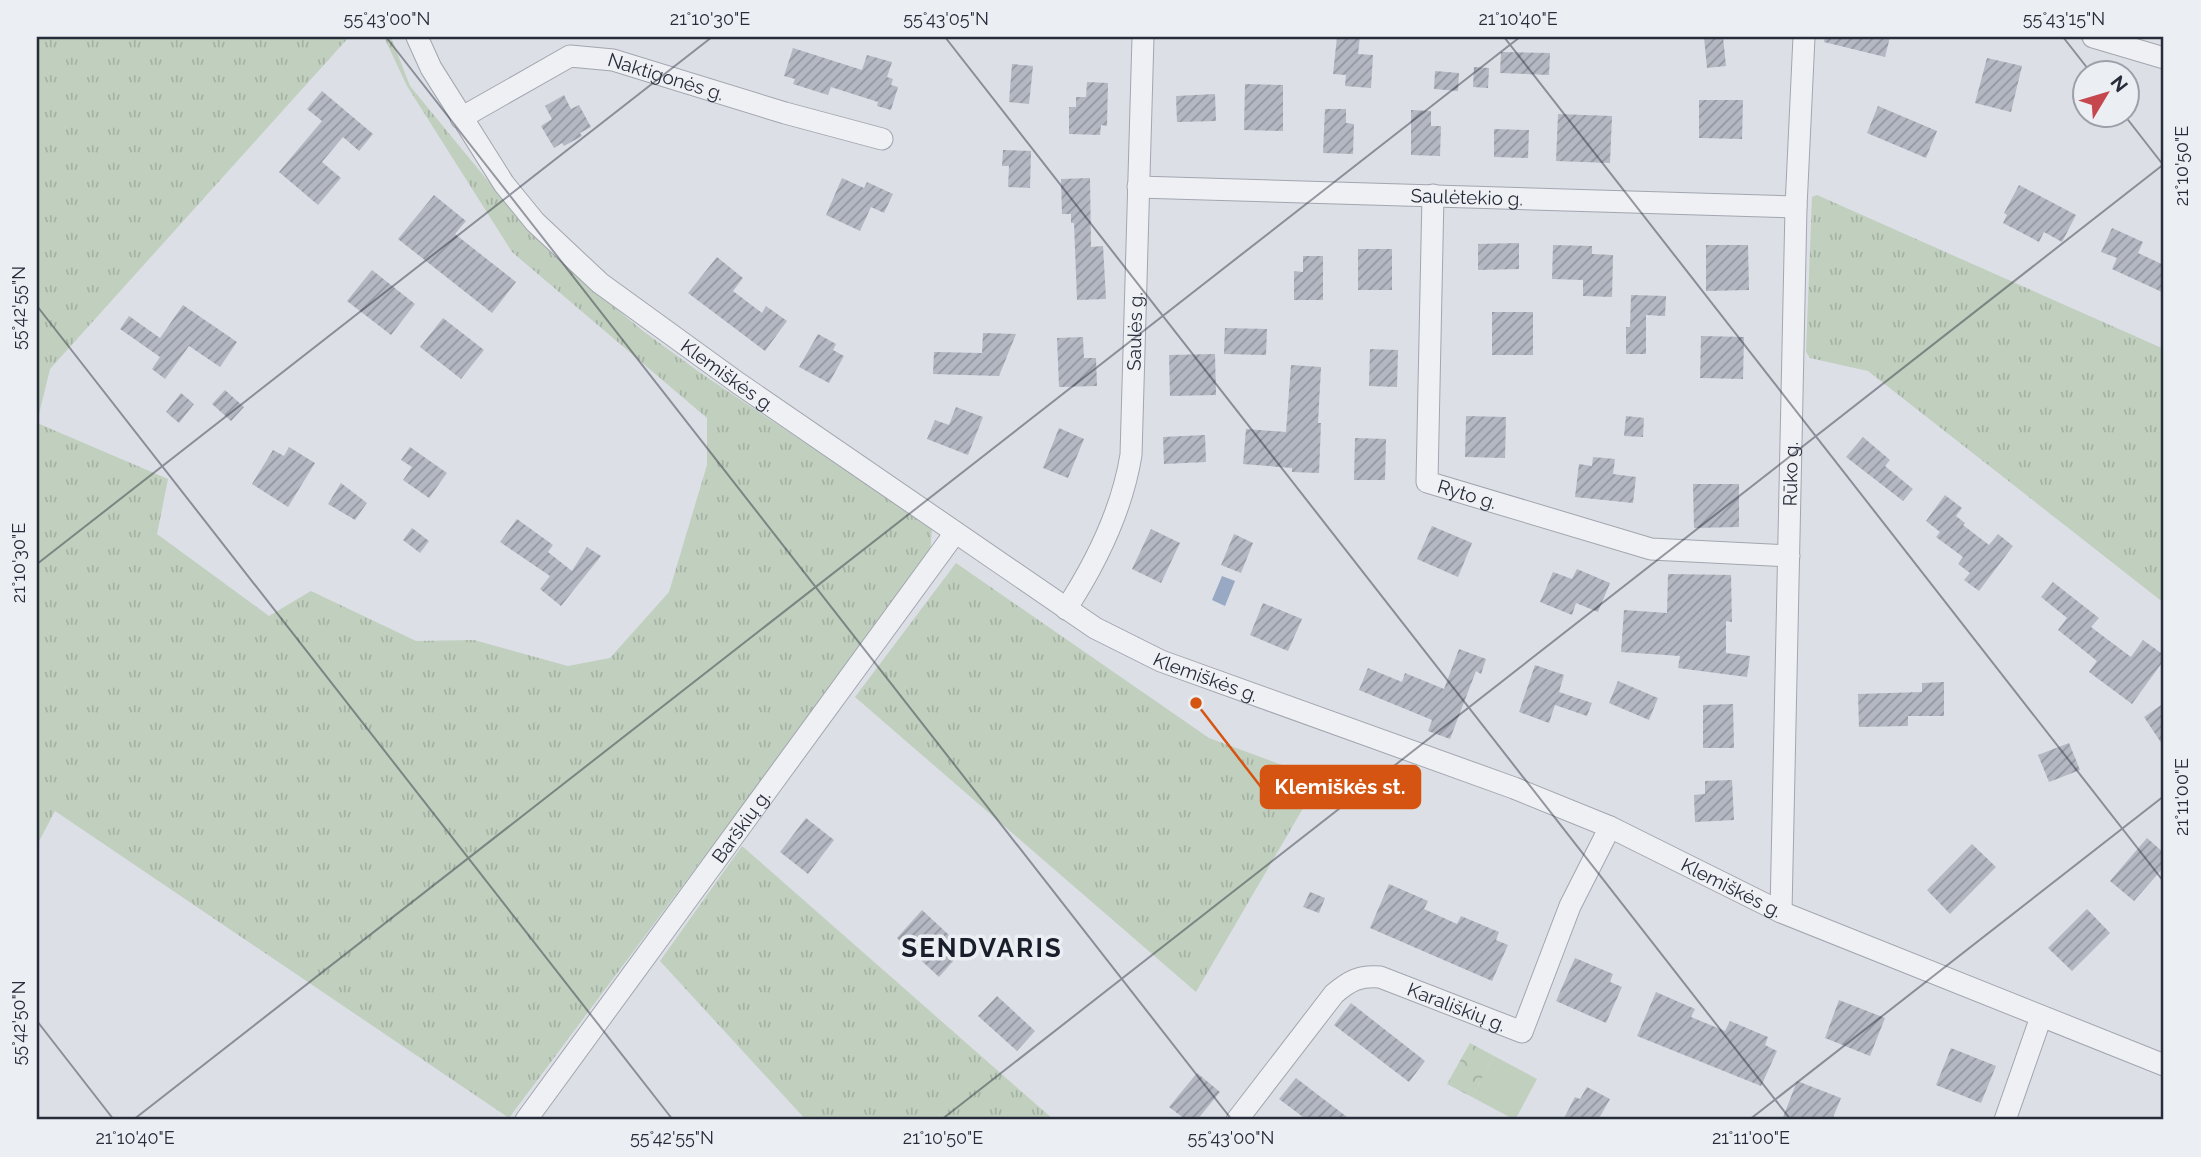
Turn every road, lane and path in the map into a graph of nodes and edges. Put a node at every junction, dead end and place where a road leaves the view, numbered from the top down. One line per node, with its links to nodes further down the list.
1 (417, 37): 6 (street, Klemiškės g.)
2 (1143, 37): 8 (street, Saulės g.)
3 (1804, 37): 10 (street, Rūko g.)
4 (2093, 37): 5 (street)
5 (2164, 58)
6 (461, 118): 7 (street, Naktigonės g.); 11 (street, Klemiškės g.)
7 (882, 139)
8 (1138, 187): 9 (street, Saulėtekio g.); 13 (street, Saulės g.)
9 (1433, 195): 10 (street, Saulėtekio g.); 12 (street, Ryto g.)
10 (1796, 207): 12 (street, Rūko g.)
11 (955, 533): 13 (street, Klemiškės g.); 18 (street, Barškių g.)
12 (1789, 556): 15 (street, Rūko g.)
13 (1066, 609): 14 (street, Klemiškės g.)
14 (1610, 827): 15 (street, Klemiškės g.); 19 (street, Karališkių g.)
15 (1781, 912): 16 (street, Klemiškės g.)
16 (2041, 1017): 17 (street, Klemiškės g.); 20 (street)
17 (2164, 1065)
18 (526, 1120)
19 (1237, 1120)
20 (2005, 1120)

